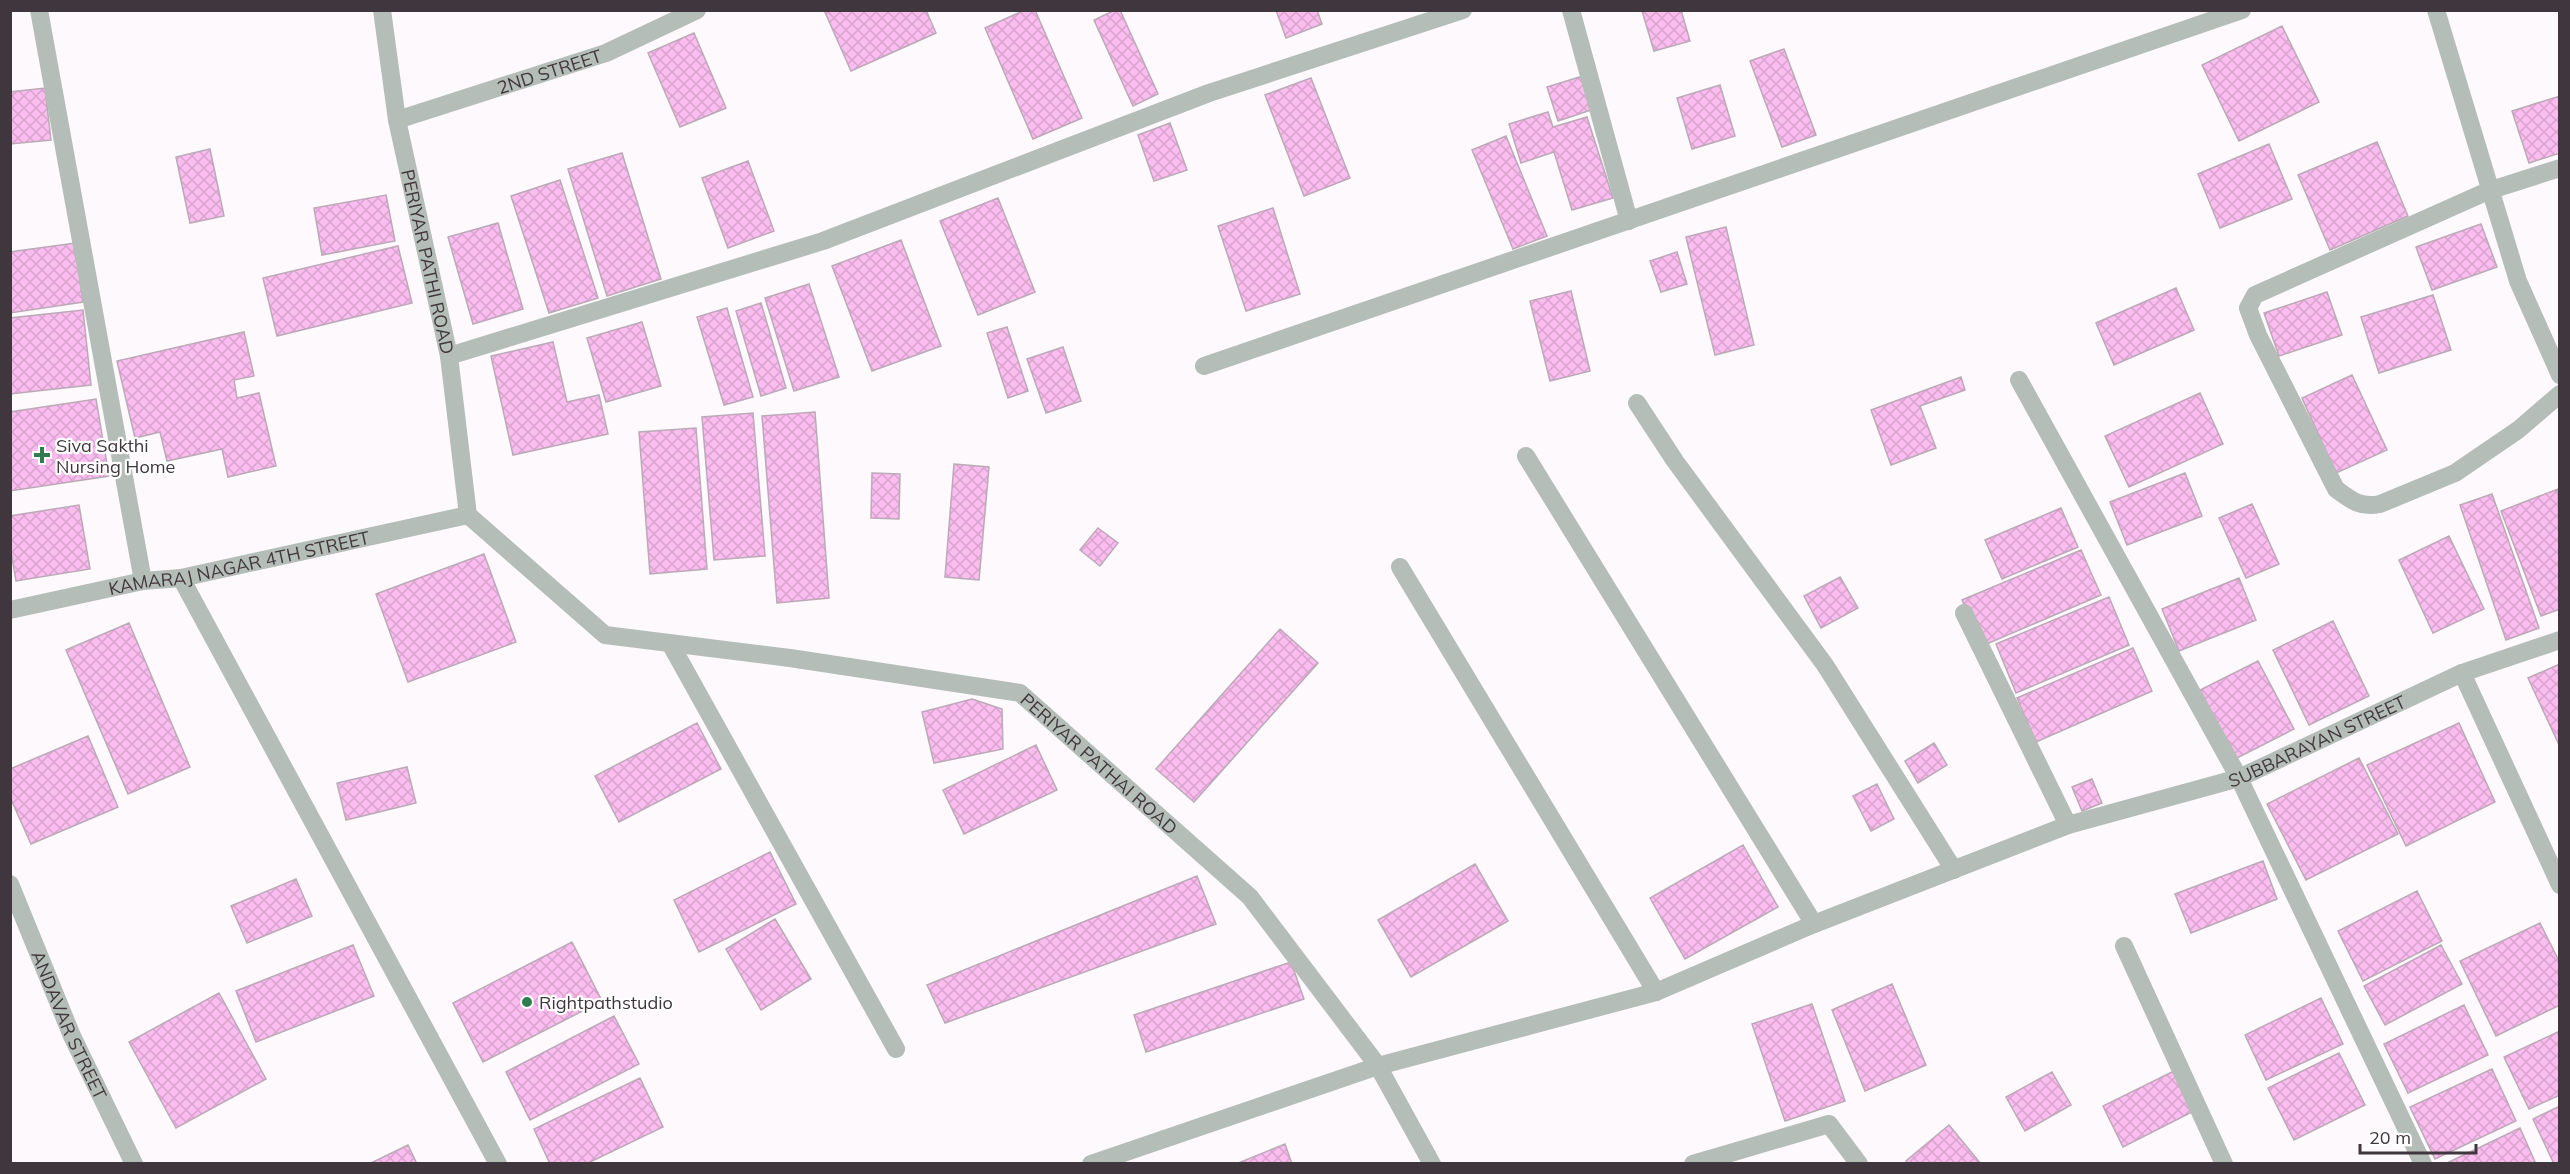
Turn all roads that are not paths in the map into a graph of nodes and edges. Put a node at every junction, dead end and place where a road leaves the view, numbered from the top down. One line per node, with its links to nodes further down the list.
1 (39, 10): 22 (street)
2 (382, 10): 8 (street, PERIYAR PATHI ROAD)
3 (697, 10): 8 (street, 2ND STREET)
4 (1463, 10): 12 (street)
5 (1571, 10): 11 (street)
6 (2242, 10): 11 (street)
7 (2436, 10): 10 (street)
8 (397, 120): 12 (street, PERIYAR PATHI ROAD)
9 (2559, 168): 10 (street)
10 (2488, 191): 14 (street); 16 (street)
11 (1629, 220): 13 (street)
12 (449, 356): 19 (street, PERIYAR PATHI ROAD)
13 (1204, 366)
14 (2559, 375)
15 (2019, 380): 28 (street)
16 (2559, 394)
17 (1637, 404): 30 (street)
18 (1526, 456): 33 (street)
19 (468, 515): 21 (street, KAMARAJ NAGAR 4TH STREET); 26 (street, PERIYAR PATHAI ROAD)
20 (1400, 567): 35 (street)
21 (181, 578): 22 (street, KAMARAJ NAGAR 4TH STREET); 39 (street)
22 (143, 581): 23 (street, KAMARAJ NAGAR 4TH STREET)
23 (10, 610)
24 (1964, 613): 29 (street)
25 (2559, 640): 27 (street, SUBBARAYAN STREET)
26 (671, 645): 36 (street); 37 (street, PERIYAR PATHAI ROAD)
27 (2462, 673): 28 (street, SUBBARAYAN STREET); 32 (street)
28 (2239, 778): 29 (street, SUBBARAYAN STREET); 45 (street)
29 (2068, 825): 30 (street, SUBBARAYAN STREET)
30 (1954, 870): 33 (street, SUBBARAYAN STREET)
31 (10, 884): 38 (street, ANDAVAR STREET)
32 (2559, 885)
33 (1814, 924): 35 (street, SUBBARAYAN STREET)
34 (2124, 946): 44 (street)
35 (1656, 992): 37 (street, SUBBARAYAN STREET)
36 (896, 1049)
37 (1378, 1066): 40 (street, SUBBARAYAN STREET); 41 (street, PERIYAR PATHAI ROAD)
38 (134, 1164)
39 (498, 1164)
40 (1091, 1164)
41 (1432, 1164)
42 (1693, 1164): 43 (street)
43 (1859, 1164)
44 (2224, 1164)
45 (2423, 1164)

